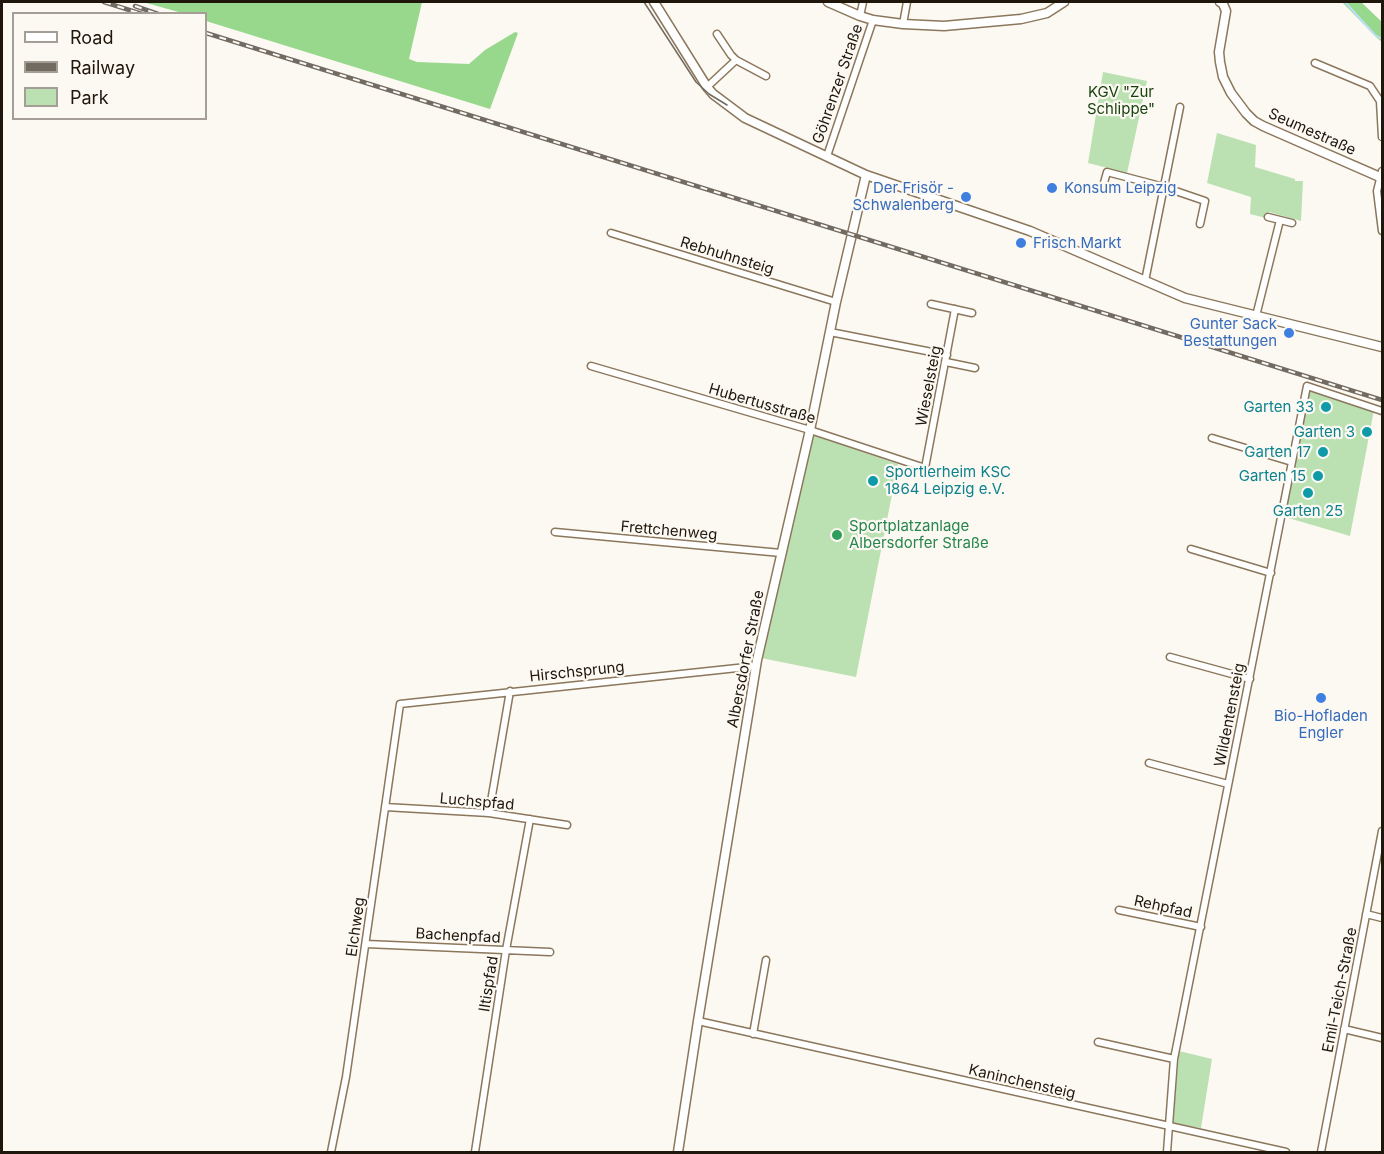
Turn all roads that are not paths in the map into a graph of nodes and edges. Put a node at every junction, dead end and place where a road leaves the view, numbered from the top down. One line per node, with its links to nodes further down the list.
1 (654, 2): 14 (street)
2 (828, 2): 7 (street)
3 (863, 2): 7 (street)
4 (907, 2): 9 (street)
5 (1064, 2): 9 (street)
6 (1220, 2): 19 (street, Seumestraße)
7 (860, 16): 8 (street)
8 (873, 20): 9 (street); 17 (street, Göhrenzer Straße)
9 (903, 24)
10 (717, 34): 11 (street)
11 (736, 60): 13 (street); 14 (street)
12 (1315, 63): 16 (street)
13 (766, 76)
14 (707, 87): 17 (street)
15 (1180, 107): 20 (street)
16 (1383, 137)
17 (827, 156): 18 (street)
18 (866, 176): 28 (street); 29 (street, Albersdorfer Straße)
19 (1382, 176): 26 (street)
20 (1164, 187): 21 (street); 25 (street); 28 (street)
21 (1102, 190)
22 (1268, 217): 23 (street)
23 (1280, 220): 24 (street); 33 (street)
24 (1292, 223)
25 (1200, 224)
26 (1383, 231)
27 (611, 234): 29 (street, Rebhuhnsteig)
28 (1145, 281): 33 (street)
29 (836, 302): 34 (street, Albersdorfer Straße)
30 (931, 304): 31 (street)
31 (956, 309): 32 (street); 36 (street, Wieselsteig)
32 (972, 312)
33 (1256, 316): 35 (street)
34 (830, 332): 36 (street); 40 (street, Albersdorfer Straße)
35 (1383, 347)
36 (946, 358): 38 (street); 43 (street, Wieselsteig)
37 (591, 366): 40 (street, Hubertusstraße)
38 (975, 368)
39 (1383, 411): 42 (street, Wildentensteig)
40 (810, 430): 43 (street, Hubertusstraße); 46 (street, Albersdorfer Straße)
41 (1212, 438): 42 (street)
42 (1292, 462): 47 (street, Wildentensteig)
43 (926, 468)
44 (555, 532): 46 (street, Frettchenweg)
45 (1191, 549): 47 (street)
46 (781, 553): 49 (street, Albersdorfer Straße)
47 (1270, 573): 50 (street, Wildentensteig)
48 (1170, 657): 50 (street)
49 (756, 666): 51 (street, Hirschsprung); 68 (street, Albersdorfer Straße)
50 (1250, 679): 54 (street, Wildentensteig)
51 (510, 691): 52 (street, Hirschsprung); 56 (street)
52 (400, 704): 55 (street, Elchweg)
53 (1149, 764): 54 (street)
54 (1228, 784): 63 (street, Wildentensteig)
55 (385, 807): 56 (street, Luchspfad); 64 (street, Elchweg)
56 (489, 813): 57 (street, Luchspfad)
57 (530, 819): 58 (street, Luchspfad); 65 (street, Iltispfad)
58 (567, 825)
59 (1383, 831): 61 (street, Emil-Teich-Straße)
60 (1119, 910): 63 (street, Rehpfad)
61 (1366, 914): 62 (street); 69 (street, Emil-Teich-Straße)
62 (1383, 918)
63 (1201, 927): 73 (street, Wildentensteig)
64 (366, 944): 65 (street, Bachenpfad); 75 (street, Elchweg)
65 (506, 950): 66 (street, Bachenpfad); 76 (street, Iltispfad)
66 (550, 952)
67 (766, 960): 70 (street)
68 (698, 1021): 70 (street, Kaninchensteig); 77 (street, Albersdorfer Straße)
69 (1344, 1029): 71 (street); 80 (street, Emil-Teich-Straße)
70 (753, 1034): 74 (street, Kaninchensteig)
71 (1383, 1038)
72 (1098, 1042): 73 (street)
73 (1174, 1059): 74 (street, Wildentensteig)
74 (1168, 1127): 78 (street, Wildentensteig); 79 (street, Kaninchensteig)
75 (331, 1152)
76 (475, 1152)
77 (678, 1152)
78 (1167, 1152)
79 (1286, 1152)
80 (1321, 1152)

